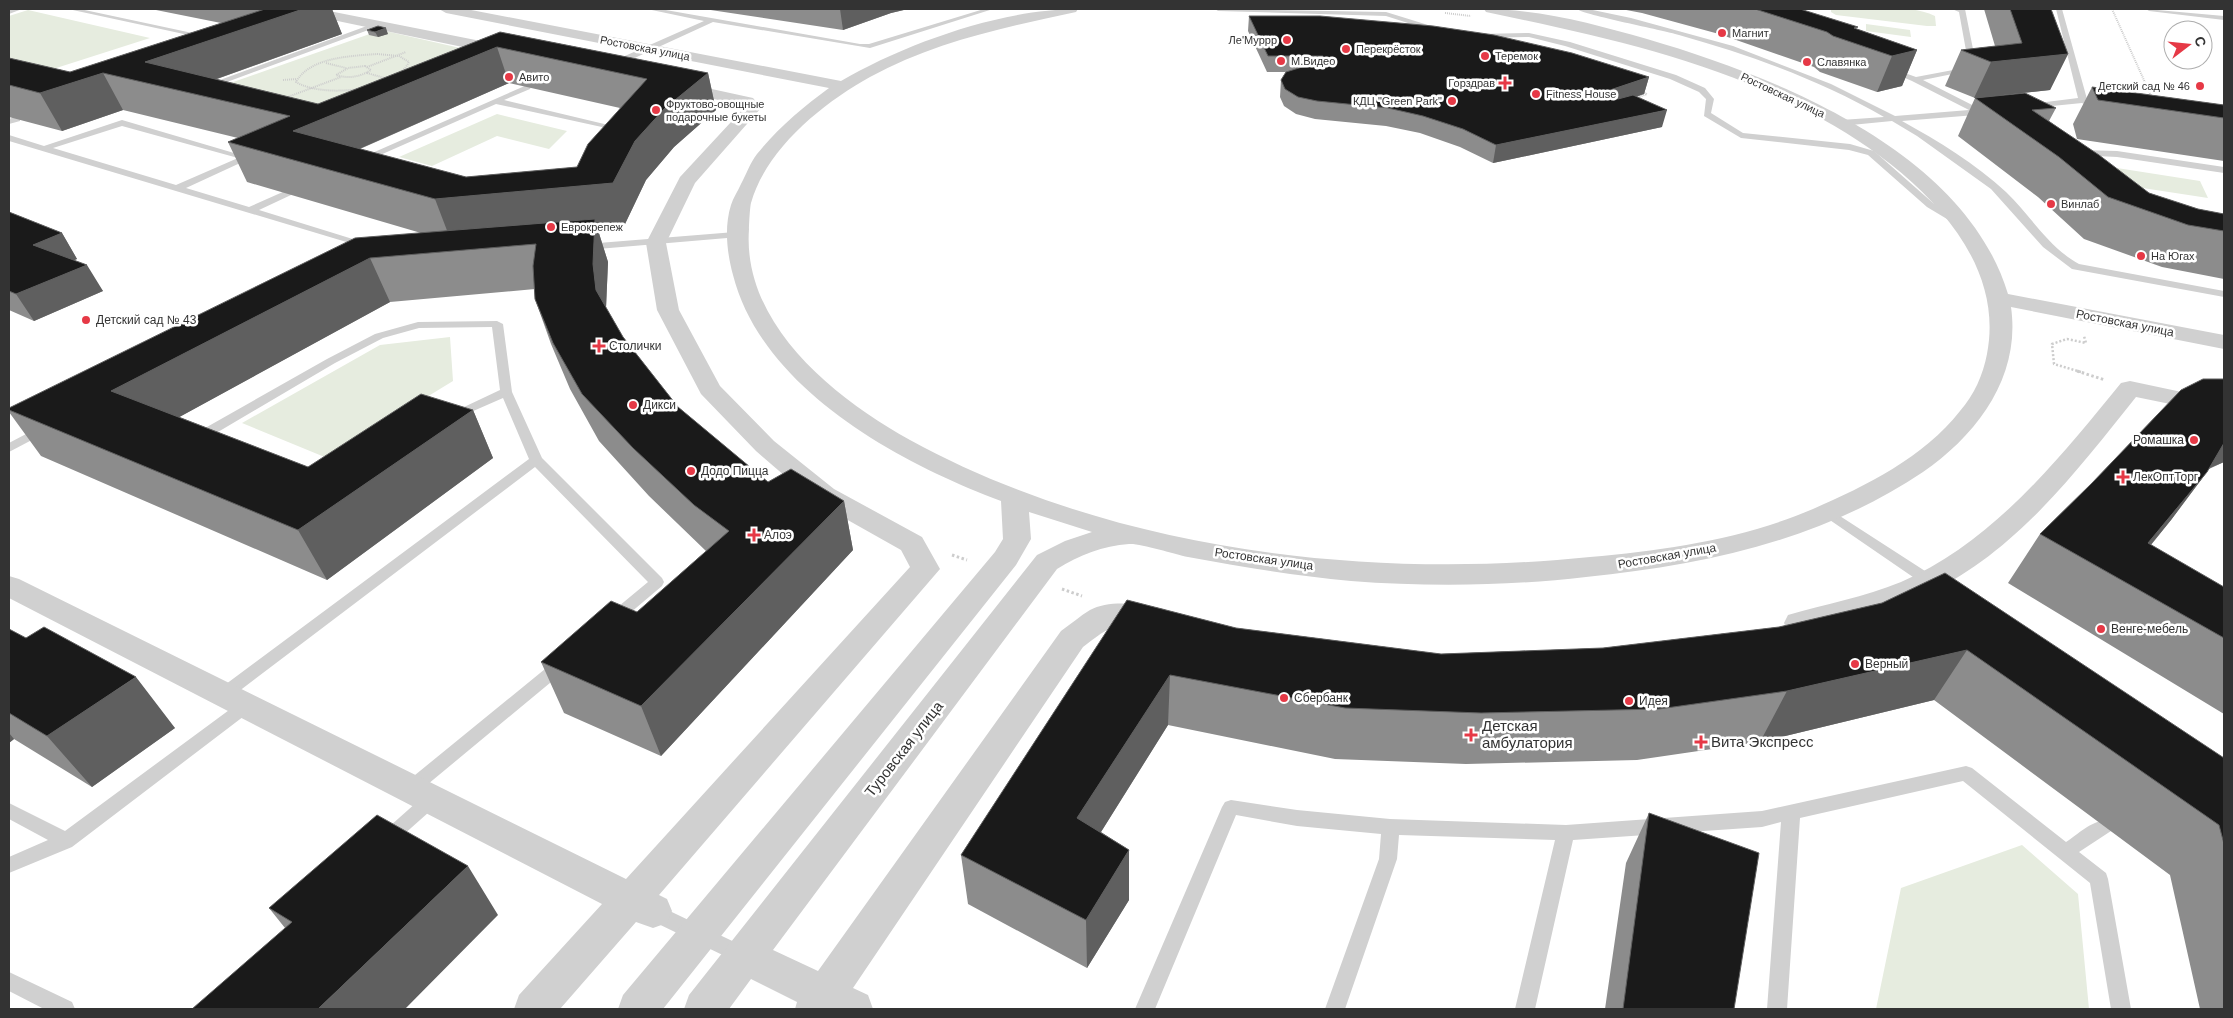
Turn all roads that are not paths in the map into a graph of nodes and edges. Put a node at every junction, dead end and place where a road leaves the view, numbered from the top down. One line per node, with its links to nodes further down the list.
1 (19, 9): 15 (lane)
2 (71, 9): 23 (lane)
3 (299, 9): 20 (street)
4 (446, 9): 24 (street, Ростовская улица)
5 (482, 9): 24 (street, Ростовская улица)
6 (650, 9): 17 (lane)
7 (704, 9): 17 (lane)
8 (990, 9): 19 (lane)
9 (1071, 9): 31 (street, Ростовская улица)
10 (1218, 9): 21 (lane)
11 (1580, 9): 41 (lane)
12 (1956, 9): 30 (lane)
13 (2059, 9): 36 (lane)
14 (2149, 9): 18 (lane)
15 (9, 12)
16 (1485, 13): 42 (street, Ростовская улица)
17 (688, 16): 19 (lane)
18 (2224, 18)
19 (712, 20): 24 (lane)
20 (378, 25): 25 (street); 34 (lane)
21 (1446, 31)
22 (1472, 35): 52 (lane)
23 (213, 38)
24 (654, 46): 28 (lane); 31 (street, Ростовская улица)
25 (513, 53): 26 (lane)
26 (492, 59)
27 (1880, 66): 30 (lane)
28 (604, 69): 29 (street)
29 (627, 76)
30 (1915, 79): 39 (lane)
31 (848, 83): 53 (street, Ростовская улица)
32 (664, 84): 54 (street)
33 (527, 87): 35 (lane)
34 (208, 97)
35 (496, 100): 44 (lane); 47 (lane)
36 (2083, 100): 37 (lane); 38 (lane)
37 (2020, 108)
38 (2106, 110)
39 (1977, 111): 40 (lane); 41 (lane)
40 (1998, 112)
41 (1892, 118): 42 (lane); 57 (lane)
42 (1841, 123): 52 (street, Ростовская улица)
43 (9, 138): 45 (lane)
44 (604, 143)
45 (46, 148): 49 (lane); 49 (lane)
46 (2072, 153): 48 (lane)
47 (376, 167)
48 (2224, 170)
49 (177, 188): 51 (lane)
50 (288, 193): 51 (lane)
51 (252, 209): 55 (lane)
52 (1964, 226): 58 (street, Ростовская улица)
53 (735, 235): 54 (lane); 68 (street, Ростовская улица)
54 (656, 243): 56 (lane); 88 (street)
55 (377, 248)
56 (578, 248)
57 (2224, 294)
58 (2000, 306): 59 (street, Ростовская улица); 60 (street, Ростовская улица); 69 (street, Ростовская улица)
59 (2224, 342)
60 (2224, 359)
61 (506, 392): 63 (lane); 65 (lane); 67 (lane)
62 (2224, 408): 72 (street)
63 (442, 422)
64 (52, 425): 66 (lane)
65 (212, 447)
66 (9, 448)
67 (536, 460): 75 (lane); 77 (lane)
68 (1014, 498): 70 (street, Ростовская улица); 89 (street)
69 (1828, 513): 70 (street, Ростовская улица); 72 (lane)
70 (1135, 535): 90 (street, Туровская улица)
71 (9, 586): 77 (street)
72 (1937, 586): 74 (street)
73 (1185, 624): 92 (street)
74 (1773, 630)
75 (599, 632)
76 (570, 657): 78 (lane)
77 (235, 700): 78 (street); 84 (lane)
78 (421, 794): 85 (lane); 88 (street)
79 (9, 810): 84 (lane)
80 (1790, 813): 83 (lane); 86 (lane); 100 (lane)
81 (2105, 826): 86 (lane)
82 (1390, 827): 83 (lane); 97 (lane); 98 (lane)
83 (1566, 833): 99 (lane)
84 (66, 841): 87 (lane)
85 (374, 852)
86 (2065, 852): 101 (lane)
87 (9, 865)
88 (642, 906): 89 (lane); 94 (street)
89 (699, 934): 90 (lane); 95 (street)
90 (755, 961): 92 (street); 96 (street, Туровская улица)
91 (9, 980): 93 (lane)
92 (831, 1005)
93 (65, 1009)
94 (534, 1009)
95 (638, 1009)
96 (704, 1009)
97 (1145, 1009)
98 (1335, 1009)
99 (1525, 1009)
100 (1777, 1009)
101 (2121, 1009)

